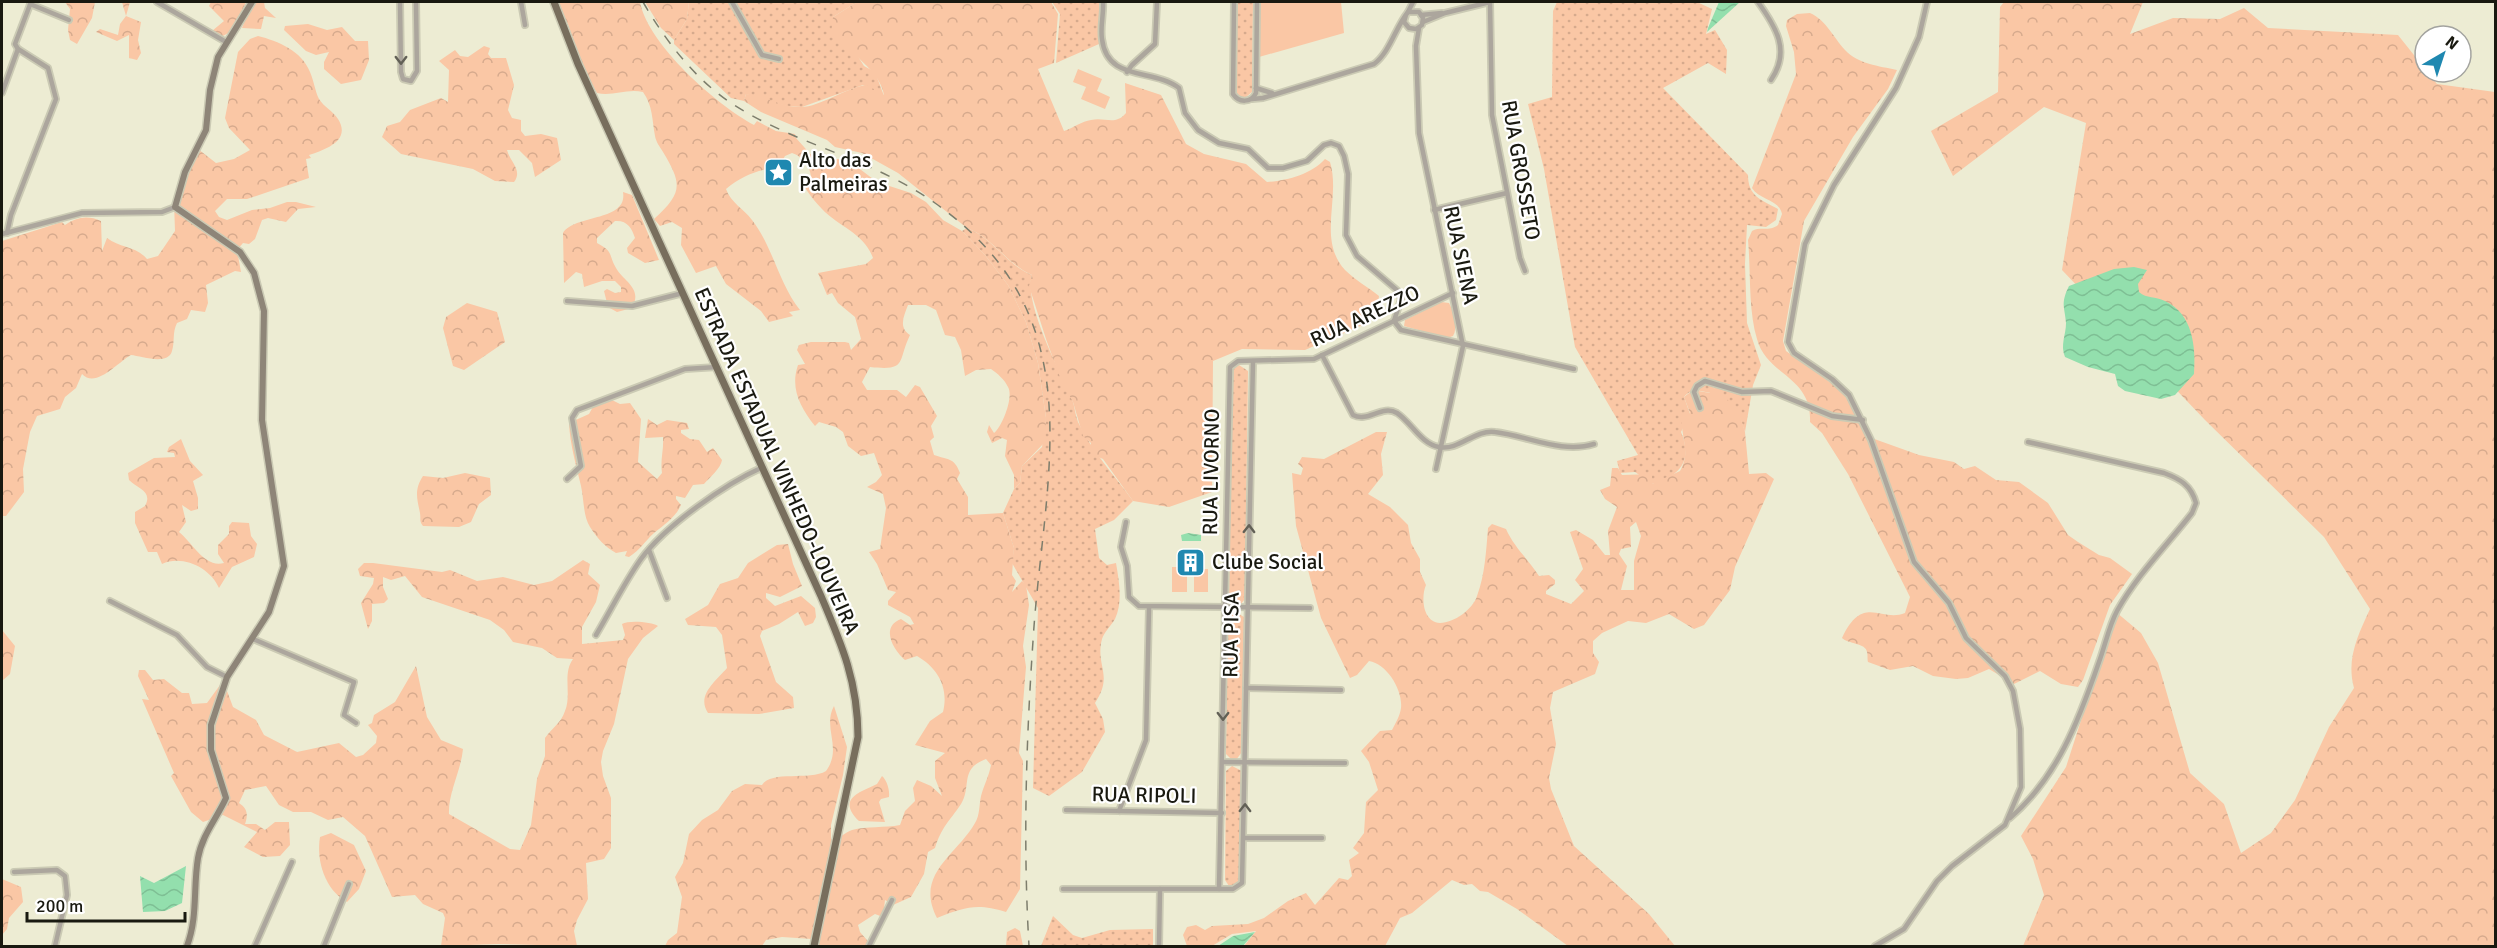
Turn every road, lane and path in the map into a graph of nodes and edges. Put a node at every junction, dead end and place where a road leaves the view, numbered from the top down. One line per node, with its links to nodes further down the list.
1 (157, 2): 26 (street)
2 (252, 2): 26 (street)
3 (400, 2): 4 (street, one-way to 4)
4 (416, 2)
5 (520, 2): 22 (street)
6 (732, 2): 29 (street)
7 (1103, 2): 30 (street)
8 (1157, 2): 30 (street)
9 (1234, 2): 35 (street)
10 (1257, 2): 32 (street)
11 (1414, 2): 18 (street); 19 (street)
12 (1490, 2): 17 (street); 36 (street, RUA GROSSETO)
13 (1758, 2): 31 (street)
14 (1927, 2): 51 (street)
15 (31, 3): 20 (street); 28 (street)
16 (555, 4): 41 (main road, ESTRADA ESTADUAL VINHEDO-LOUVEIRA)
17 (1445, 13): 19 (street); 21 (street)
18 (1407, 14): 19 (street); 24 (street); 25 (street)
19 (1420, 14): 21 (street)
20 (69, 20)
21 (1423, 22): 23 (street)
22 (525, 25)
23 (1419, 28): 24 (street); 27 (street, RUA SIENA)
24 (1410, 29): 25 (street); 27 (street, RUA SIENA)
25 (1395, 34): 34 (street)
26 (226, 42): 37 (street)
27 (1416, 46): 38 (street, RUA SIENA)
28 (18, 49): 33 (street); 39 (street)
29 (779, 59)
30 (1127, 72): 44 (street)
31 (1771, 80)
32 (1256, 88): 34 (street); 35 (street)
33 (2, 93)
34 (1275, 93): 35 (street)
35 (1252, 99)
36 (1507, 193): 38 (street); 40 (street, RUA GROSSETO)
37 (175, 207): 39 (street); 67 (street)
38 (1434, 210): 42 (street, RUA SIENA)
39 (4, 234)
40 (1525, 271)
41 (683, 293): 43 (street); 48 (main road, ESTRADA ESTADUAL VINHEDO-LOUVEIRA)
42 (1453, 293): 44 (street, RUA AREZZO); 45 (street, RUA SIENA)
43 (567, 301)
44 (1394, 321): 45 (street); 46 (street, RUA AREZZO)
45 (1463, 346): 49 (street); 54 (street, RUA SIENA)
46 (1322, 355): 47 (street, RUA AREZZO); 54 (street)
47 (1253, 361): 62 (street, RUA LIVORNO); 63 (street, RUA PISA, one-way to 47)
48 (717, 367): 55 (main road, ESTRADA ESTADUAL VINHEDO-LOUVEIRA); 57 (street)
49 (1574, 369)
50 (1701, 408): 51 (street)
51 (1863, 420): 78 (street)
52 (2028, 442): 78 (street)
53 (1594, 444): 54 (street)
54 (1441, 448): 56 (street, RUA SIENA)
55 (762, 467): 59 (street); 92 (main road, ESTRADA ESTADUAL VINHEDO-LOUVEIRA)
56 (1436, 469)
57 (567, 479)
58 (1125, 522): 64 (street)
59 (649, 550): 60 (street); 66 (street)
60 (667, 598)
61 (110, 601): 68 (street)
62 (1223, 607): 63 (street); 64 (street); 72 (street, RUA LIVORNO, one-way to 72)
63 (1248, 607): 65 (street); 69 (street, RUA PISA)
64 (1149, 608): 76 (street)
65 (1310, 608)
66 (596, 635)
67 (253, 639): 68 (street); 71 (street)
68 (226, 680): 89 (street)
69 (1246, 688): 70 (street); 73 (street, RUA PISA)
70 (1341, 690)
71 (356, 723)
72 (1223, 762): 73 (street); 77 (street, RUA LIVORNO)
73 (1245, 762): 74 (street); 79 (street, RUA PISA, one-way to 73)
74 (1345, 764)
75 (1066, 810): 76 (street, RUA RIPOLI)
76 (1119, 811): 77 (street, RUA RIPOLI)
77 (1222, 813): 86 (street, RUA LIVORNO)
78 (2008, 820): 95 (street)
79 (1244, 838): 80 (street); 86 (street, RUA PISA)
80 (1322, 838)
81 (292, 862): 90 (street)
82 (14, 872): 88 (street)
83 (349, 884): 91 (street)
84 (1063, 889): 85 (street)
85 (1160, 889): 86 (street); 94 (street)
86 (1220, 890)
87 (892, 900): 93 (street)
88 (55, 946)
89 (187, 946)
90 (255, 946)
91 (324, 946)
92 (814, 946)
93 (869, 946)
94 (1159, 946)
95 (1875, 946)

